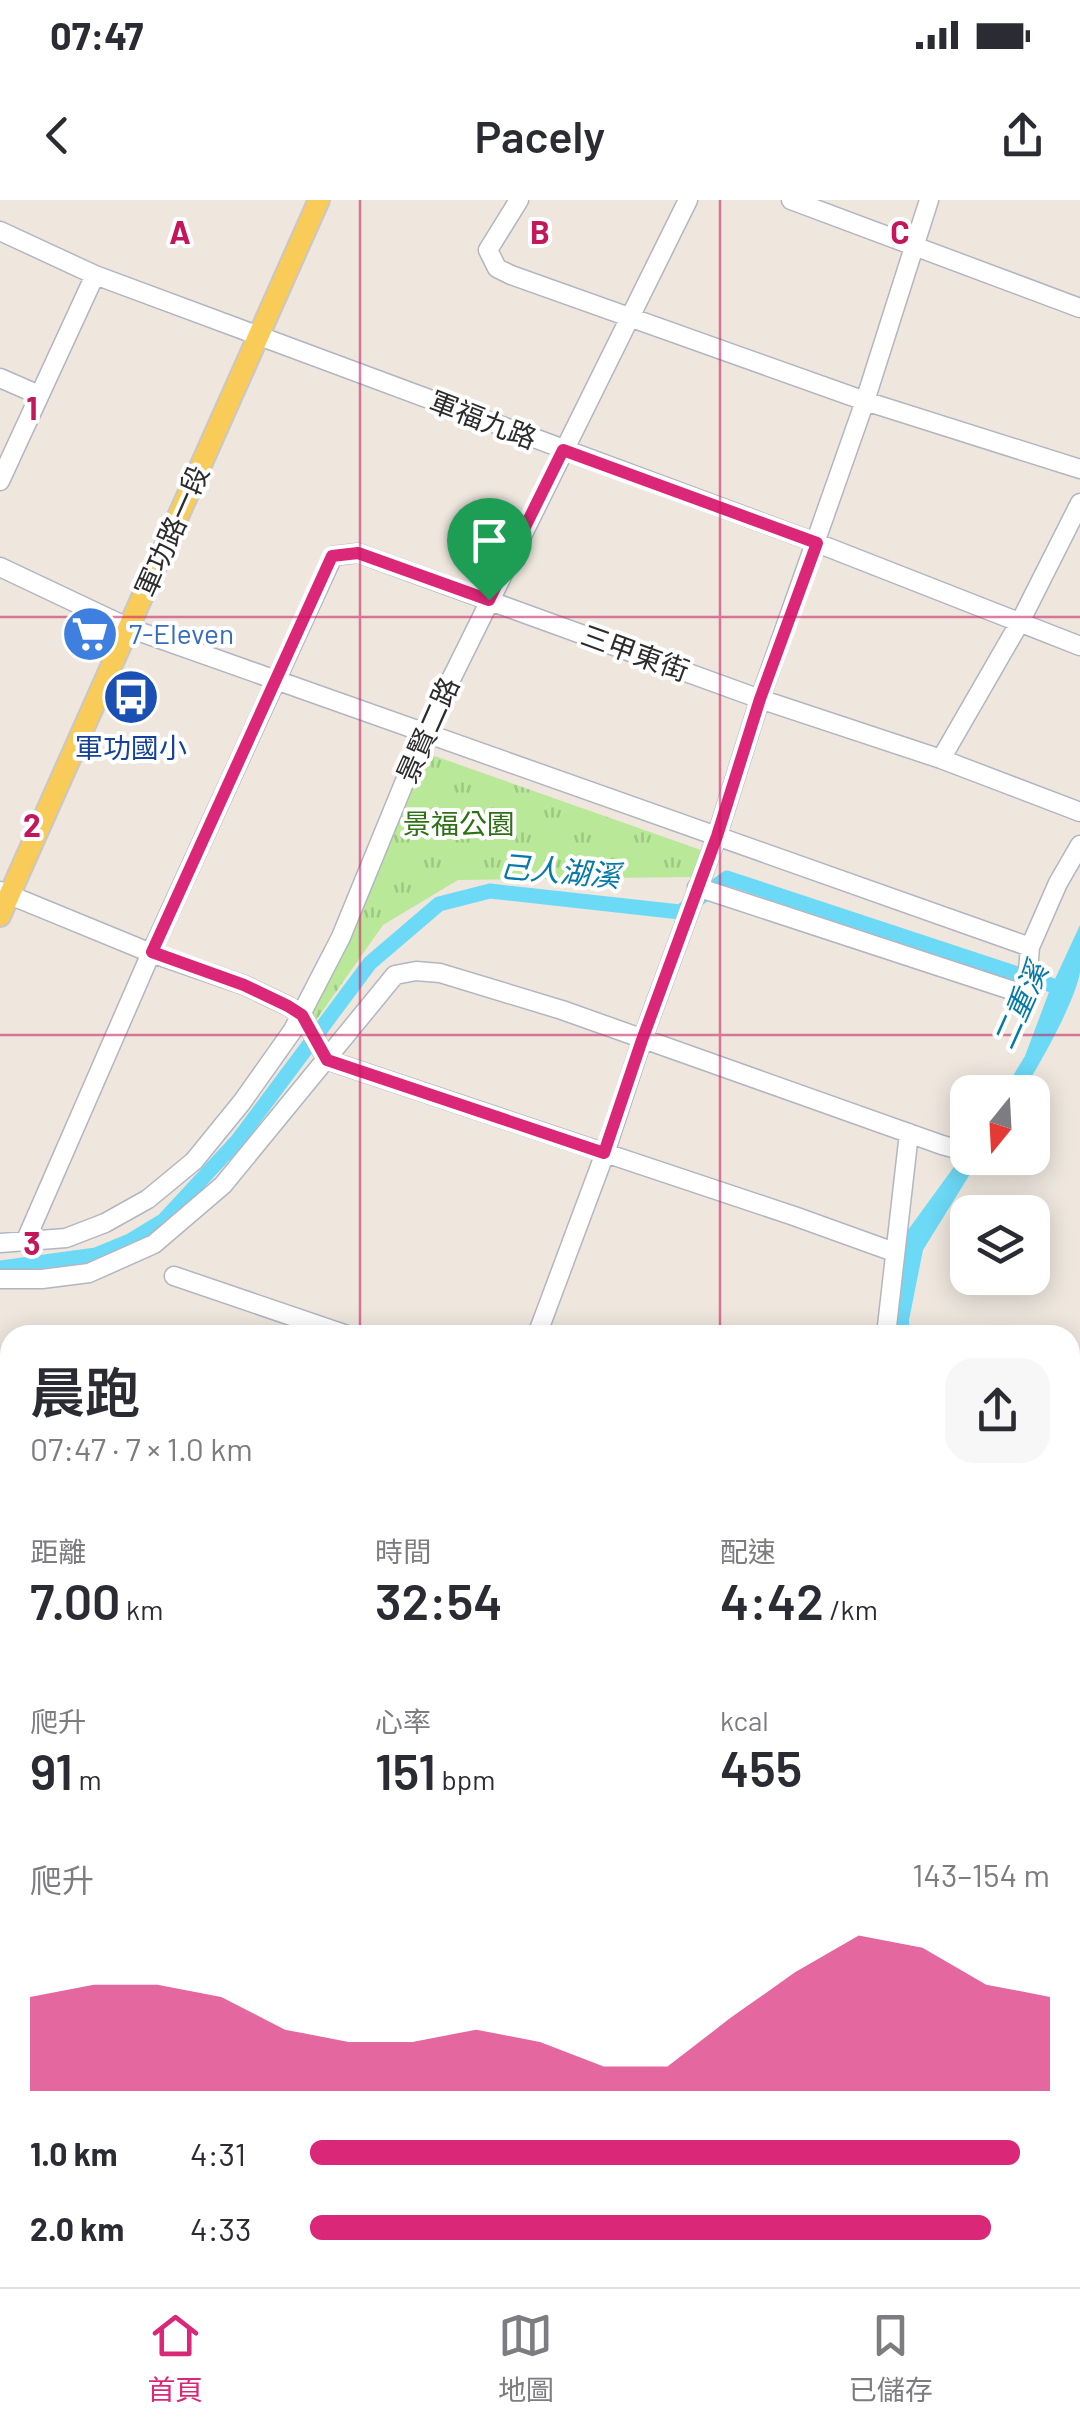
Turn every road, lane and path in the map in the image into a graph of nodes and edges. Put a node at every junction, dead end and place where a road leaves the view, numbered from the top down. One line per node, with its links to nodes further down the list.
1 (319, 200): 11 (main road, 軍功路一段)
2 (520, 200): 10 (street)
3 (688, 200): 10 (street, 景賢二路)
4 (791, 200): 7 (street)
5 (929, 200): 7 (street)
6 (0, 231): 8 (street, 軍福九路)
7 (913, 247): 9 (street); 14 (street)
8 (96, 276): 11 (street, 軍福九路); 13 (street)
9 (1080, 308)
10 (631, 316): 14 (street); 15 (street, 景賢二路)
11 (259, 335): 15 (street, 軍福九路); 23 (main road, 軍功路一段)
12 (0, 378): 13 (street)
13 (39, 395): 17 (street)
14 (866, 400): 16 (street); 19 (street)
15 (563, 450): 19 (street, 軍福九路); 21 (street, 景賢二路)
16 (1080, 469)
17 (0, 482)
18 (1080, 504): 22 (street)
19 (817, 543): 22 (street, 軍福九路); 26 (street)
20 (0, 567): 23 (street)
21 (489, 600): 25 (street, 三甲東街); 26 (street, 三甲東街); 27 (street, 景賢二路)
22 (1020, 622): 24 (street, 軍福九路); 28 (street)
23 (129, 628): 25 (street); 33 (main road, 軍功路一段)
24 (1080, 646)
25 (276, 681): 27 (street); 36 (street, 三甲東街)
26 (760, 699): 28 (street, 三甲東街); 30 (street)
27 (425, 732): 30 (street); 37 (street, 景賢二路)
28 (940, 759): 29 (street, 三甲東街)
29 (1080, 812)
30 (717, 836): 32 (street); 35 (street)
31 (1080, 846): 35 (street)
32 (697, 888): 35 (street); 38 (street)
33 (5, 893): 34 (main road, 軍功路一段); 36 (street)
34 (0, 916)
35 (1030, 947)
36 (152, 952): 37 (street); 43 (street, 三甲東街)
37 (302, 1016): 39 (street); 43 (street, 景賢二路)
38 (642, 1040): 39 (street); 40 (street); 42 (street)
39 (326, 1060): 42 (street); 47 (street)
40 (909, 1133): 41 (street); 45 (street)
41 (950, 1147)
42 (604, 1153): 45 (street); 49 (street)
43 (25, 1242): 44 (street, 景賢二路)
44 (0, 1243)
45 (894, 1252): 50 (street)
46 (174, 1276): 48 (street)
47 (0, 1280)
48 (318, 1325)
49 (541, 1325)
50 (887, 1325)

